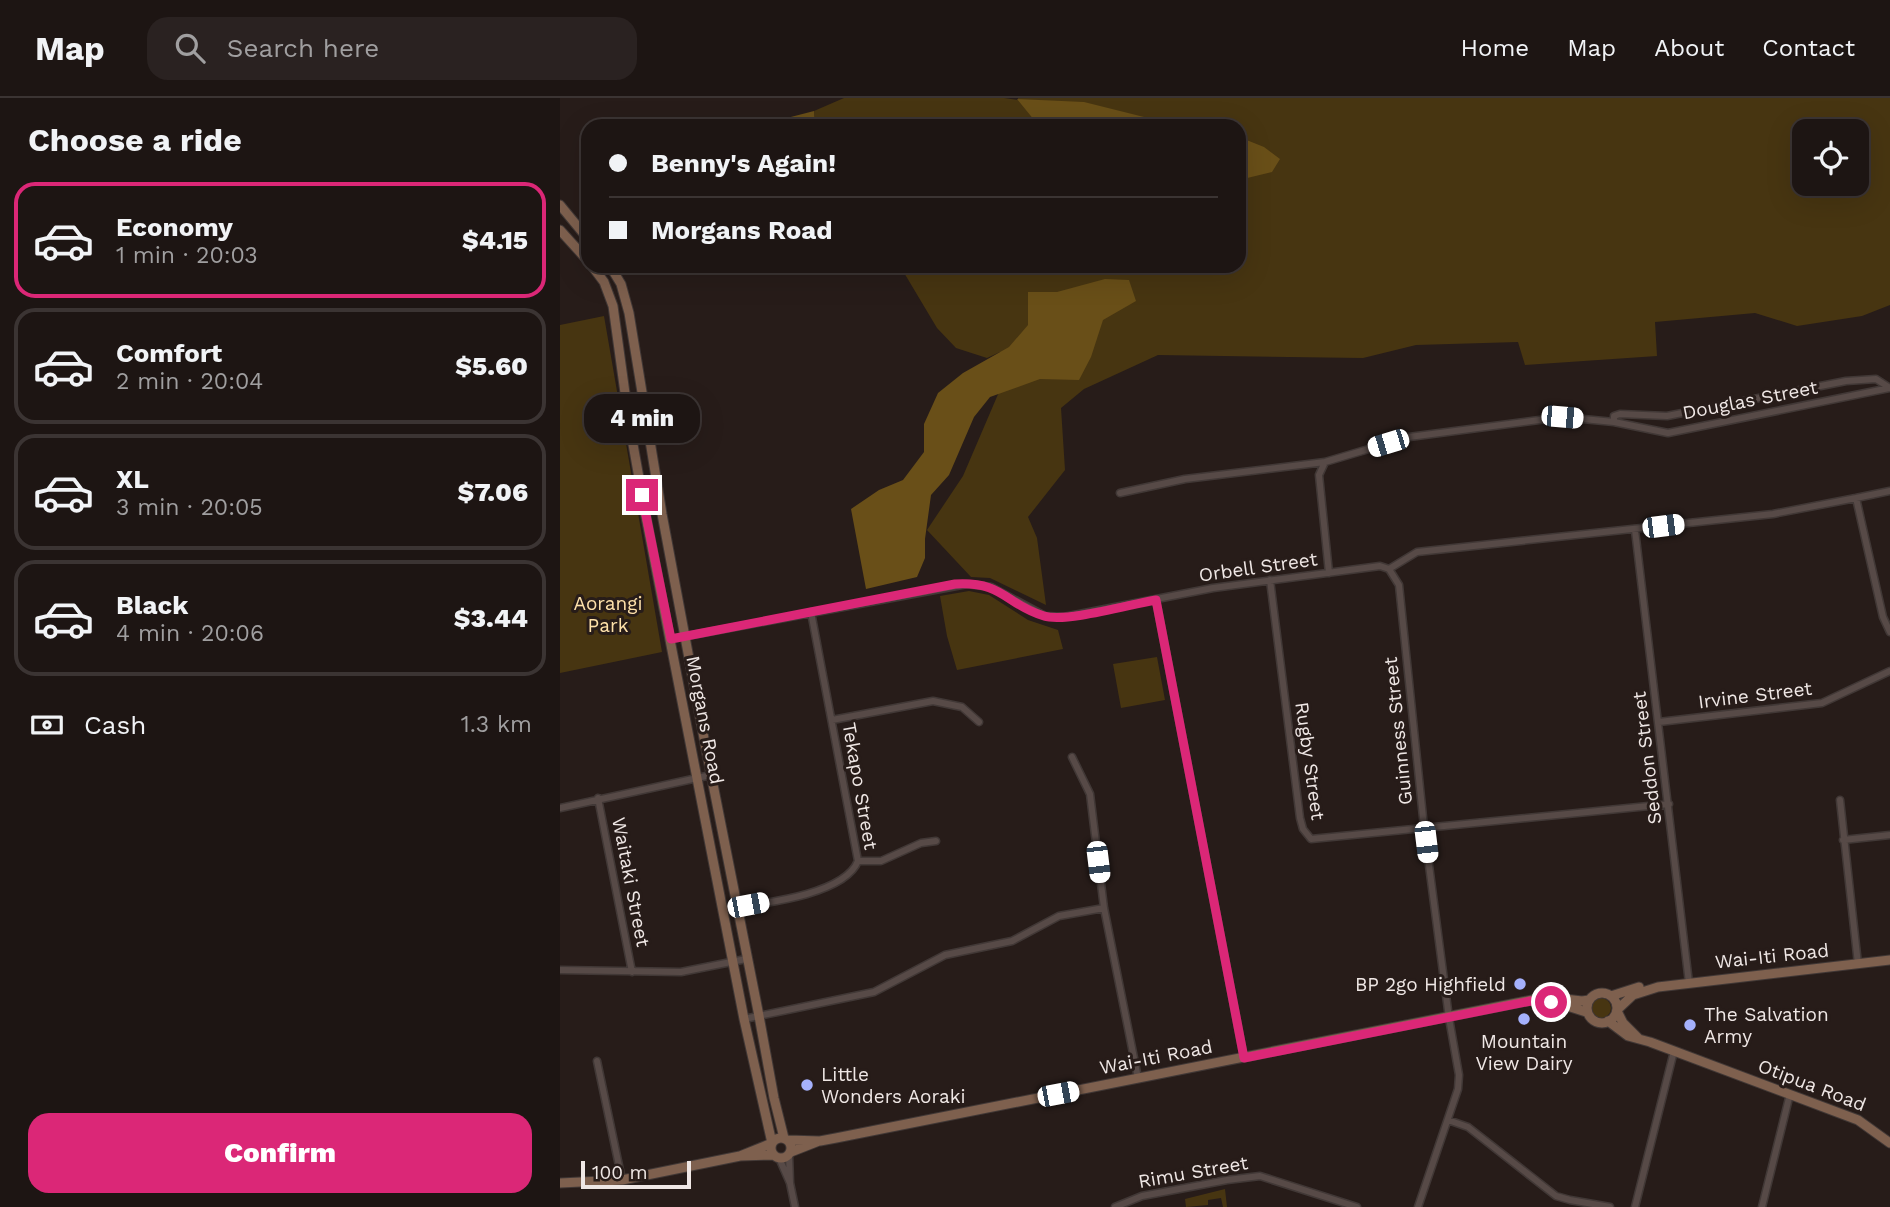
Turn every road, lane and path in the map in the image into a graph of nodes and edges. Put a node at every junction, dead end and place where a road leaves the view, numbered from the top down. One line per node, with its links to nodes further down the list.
1 (560, 205): 3 (street)
2 (560, 230): 4 (street)
3 (581, 230)
4 (581, 253)
5 (597, 273): 14 (street, Morgans Road)
6 (614, 273): 13 (street, Morgans Road)
7 (1890, 388): 8 (street, Douglas Street); 8 (street)
8 (1614, 422): 9 (street, Douglas Street)
9 (1325, 463): 11 (street, Douglas Street); 17 (street)
10 (1890, 491): 12 (street, Orbell Street)
11 (1120, 493)
12 (1856, 498): 15 (street, Orbell Street); 21 (street)
13 (662, 514): 14 (street); 22 (street, Morgans Road)
14 (646, 517): 23 (street, Morgans Road)
15 (1635, 530): 16 (street, Orbell Street); 27 (street, Seddon Street)
16 (1389, 569): 17 (street, Orbell Street); 35 (street, Guinness Street)
17 (1329, 573): 18 (street, Orbell Street)
18 (1270, 580): 19 (street, Orbell Street); 35 (street, Rugby Street)
19 (1156, 600): 20 (street, Orbell Street); 62 (street)
20 (811, 612): 22 (street, Orbell Street); 25 (street, Tekapo Street)
21 (1890, 632)
22 (685, 637): 23 (street, Orbell Street); 29 (street, Morgans Road)
23 (671, 639): 30 (street, Morgans Road)
24 (1890, 671): 27 (street, Irvine Street)
25 (832, 720): 26 (street); 39 (street, Tekapo Street)
26 (979, 722)
27 (1659, 722): 33 (street, Seddon Street)
28 (1072, 757): 41 (street)
29 (711, 775): 30 (street); 40 (street, Morgans Road)
30 (698, 777): 31 (street); 42 (street, Morgans Road)
31 (598, 798): 34 (street); 48 (street, Waitaki Street)
32 (1840, 800): 37 (street)
33 (1669, 804): 35 (street, Rugby Street); 49 (street, Seddon Street)
34 (560, 808)
35 (1424, 827): 57 (street, Guinness Street)
36 (1890, 835): 37 (street)
37 (1843, 840): 46 (street)
38 (936, 841): 39 (street)
39 (858, 861): 40 (street, Tekapo Street)
40 (737, 907): 42 (street, Tekapo Street); 43 (street, Morgans Road)
41 (1104, 908): 56 (street); 64 (street)
42 (724, 909): 44 (street, Morgans Road)
43 (746, 958): 44 (street); 56 (street, Morgans Road)
44 (734, 961): 48 (street); 58 (street, Morgans Road)
45 (1890, 961): 46 (street, Wai-Iti Road)
46 (1858, 964): 49 (street, Wai-Iti Road)
47 (560, 970): 48 (street)
48 (632, 972)
49 (1689, 983): 50 (street, Wai-Iti Road)
50 (1658, 987): 51 (street, Wai-Iti Road); 54 (street, Wai-Iti Road)
51 (1611, 996): 53 (street); 54 (street)
52 (1539, 1000): 53 (street, Wai-Iti Road); 55 (street, Wai-Iti Road); 57 (street, Wai-Iti Road)
53 (1588, 1000): 55 (street)
54 (1618, 1010): 59 (street); 60 (street)
55 (1586, 1012): 59 (street)
56 (760, 1016): 58 (street); 67 (street, Morgans Road)
57 (1449, 1018): 62 (street, Wai-Iti Road); 66 (street, Guinness Street)
58 (744, 1019): 69 (street, Morgans Road)
59 (1608, 1021): 60 (street, Otipua Road)
60 (1638, 1038): 61 (street, Otipua Road)
61 (1674, 1051): 65 (street, Otipua Road); 82 (street)
62 (1244, 1058): 64 (street, Wai-Iti Road)
63 (597, 1061): 74 (street)
64 (1138, 1078): 68 (street, Wai-Iti Road)
65 (1790, 1094): 70 (street, Otipua Road); 83 (street)
66 (1448, 1120): 80 (street, Guinness Street); 81 (street)
67 (786, 1139): 68 (street, Wai-Iti Road); 69 (street); 71 (street)
68 (820, 1141): 71 (street, Wai-Iti Road)
69 (772, 1143): 72 (street); 73 (street)
70 (1890, 1143)
71 (790, 1153): 73 (street); 76 (street)
72 (740, 1156): 73 (street); 74 (street)
73 (776, 1157): 76 (street)
74 (622, 1180): 75 (street)
75 (560, 1183)
76 (790, 1183): 77 (street)
77 (795, 1207)
78 (1115, 1207): 79 (street, Rimu Street)
79 (1357, 1207)
80 (1418, 1207)
81 (1610, 1207)
82 (1635, 1207)
83 (1762, 1207)

